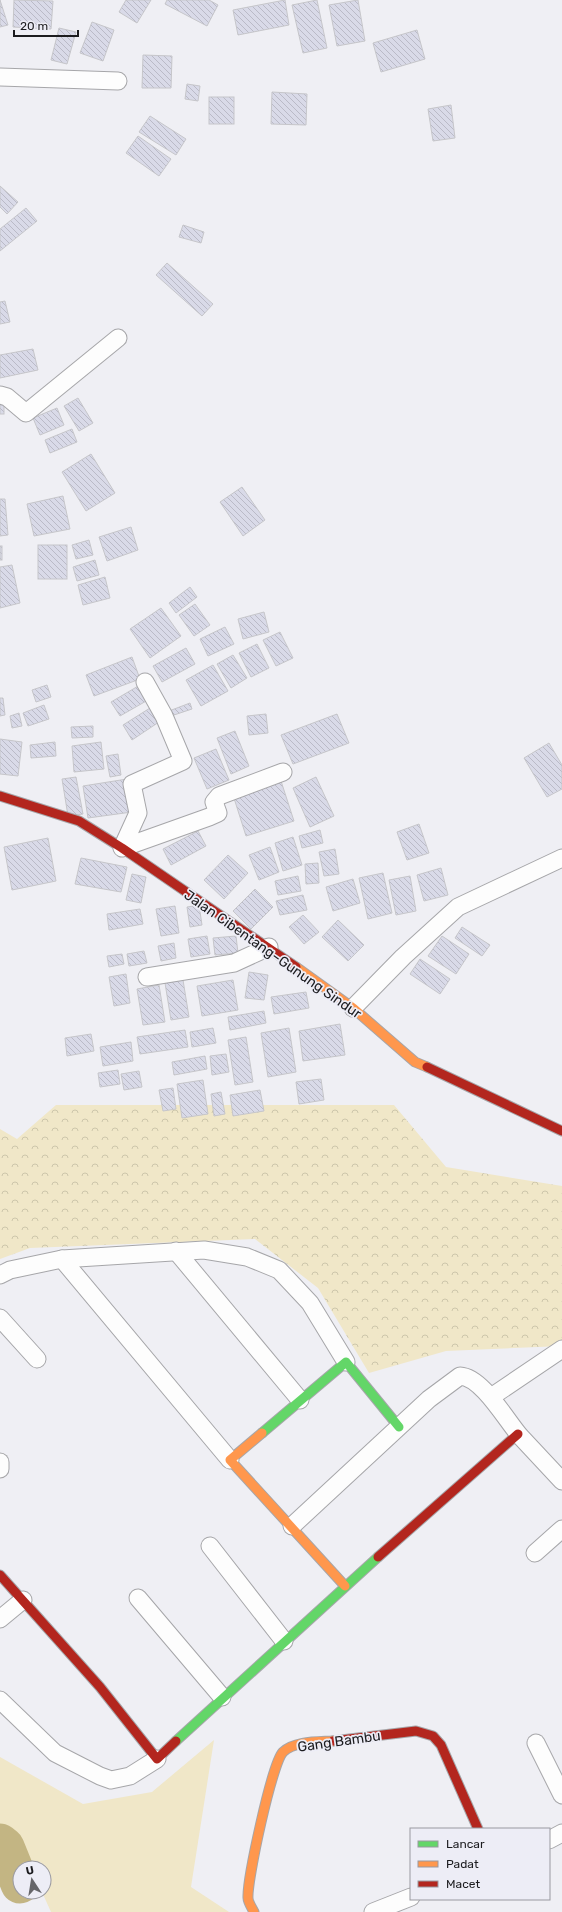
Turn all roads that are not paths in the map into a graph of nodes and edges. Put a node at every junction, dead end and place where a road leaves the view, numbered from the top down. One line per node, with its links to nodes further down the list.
1 (0, 77): 2 (street)
2 (118, 81)
3 (118, 338): 4 (street)
4 (0, 396)
5 (145, 682): 8 (street)
6 (283, 772): 8 (street)
7 (0, 796): 8 (street, Jalan Cibentang–Gunung Sindur)
8 (122, 848): 10 (street, Jalan Cibentang–Gunung Sindur)
9 (562, 858): 12 (street)
10 (269, 948): 11 (street); 12 (street, Jalan Cibentang–Gunung Sindur)
11 (147, 977)
12 (353, 1008): 13 (street, Jalan Cibentang–Gunung Sindur)
13 (562, 1131)
14 (176, 1251): 15 (street); 20 (street); 22 (street)
15 (62, 1259): 16 (street); 25 (street)
16 (0, 1274)
17 (0, 1318): 19 (street)
18 (562, 1349): 21 (street)
19 (37, 1359)
20 (346, 1362): 22 (street); 23 (street)
21 (491, 1397): 23 (street); 24 (street)
22 (300, 1400): 25 (street)
23 (399, 1427): 29 (street)
24 (518, 1434): 28 (street); 34 (street)
25 (230, 1460): 29 (street)
26 (0, 1462): 27 (street)
27 (0, 1469)
28 (562, 1481)
29 (292, 1526): 34 (street)
30 (562, 1529): 32 (street)
31 (210, 1546): 38 (street)
32 (534, 1553)
33 (0, 1575): 36 (street)
34 (345, 1586): 38 (street)
35 (138, 1598): 39 (street)
36 (23, 1600): 37 (street); 42 (street)
37 (0, 1619)
38 (284, 1641): 39 (street)
39 (222, 1697): 42 (street)
40 (0, 1700): 42 (street)
41 (536, 1743): 43 (street)
42 (157, 1759)
43 (562, 1795)
44 (478, 1828): 48 (street, Gang Bambu)
45 (562, 1834): 46 (street)
46 (550, 1840)
47 (410, 1897): 49 (street)
48 (254, 1912)
49 (373, 1912)

